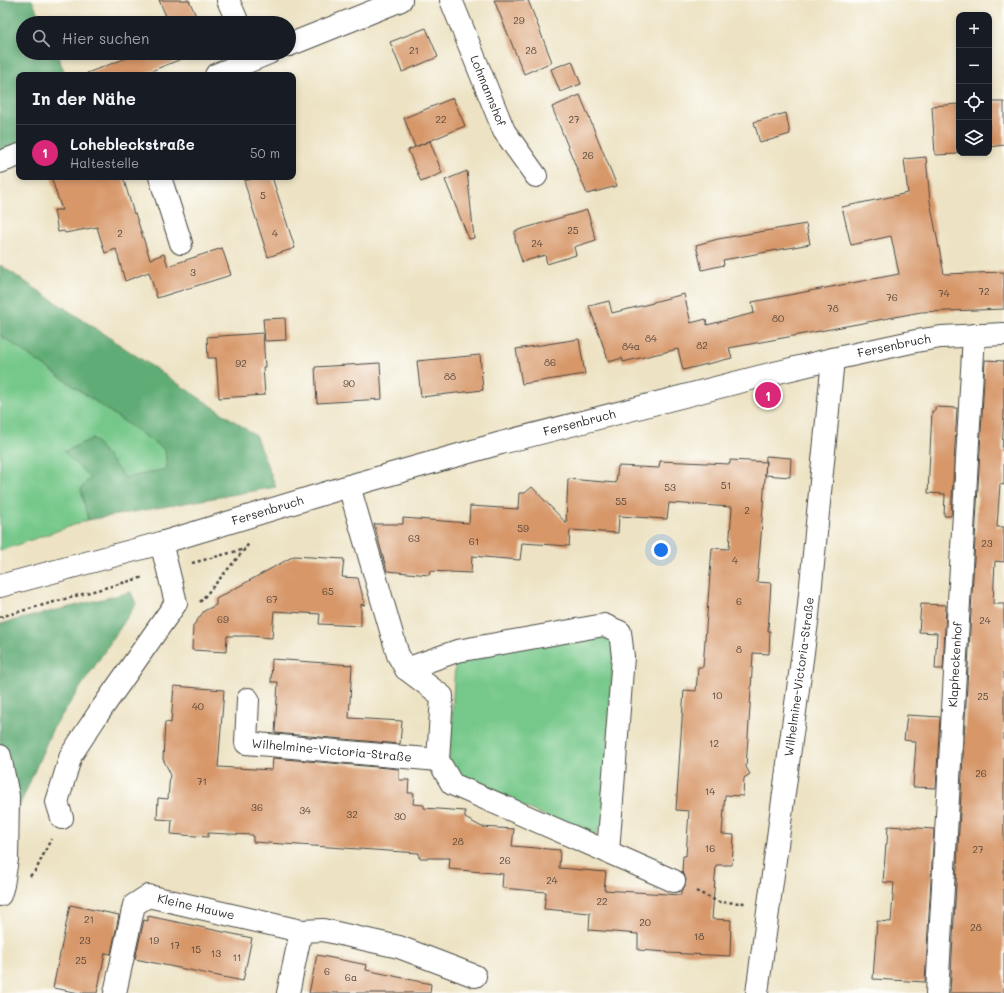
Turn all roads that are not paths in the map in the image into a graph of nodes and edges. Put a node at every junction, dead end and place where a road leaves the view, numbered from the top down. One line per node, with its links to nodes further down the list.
1 (228, 0): 4 (street)
2 (401, 0): 5 (street)
3 (451, 0): 10 (street, Lohmannshof)
4 (235, 16)
5 (296, 42)
6 (247, 60): 7 (street)
7 (222, 72)
8 (16, 156): 9 (street)
9 (0, 162)
10 (536, 176)
11 (161, 180): 12 (street)
12 (181, 243)
13 (1004, 334): 14 (street, Fersenbruch)
14 (974, 335): 15 (street, Fersenbruch); 32 (street, Klapheckenhof)
15 (833, 359): 16 (street, Fersenbruch); 31 (street, Wilhelmine-Victoria-Straße)
16 (349, 486): 17 (street, Fersenbruch); 19 (street)
17 (161, 543): 18 (street, Fersenbruch); 23 (street)
18 (0, 586)
19 (406, 669): 22 (street); 24 (street)
20 (248, 699): 22 (street, Wilhelmine-Victoria-Straße)
21 (0, 756): 26 (street)
22 (438, 760): 24 (street)
23 (62, 818)
24 (608, 852): 25 (street)
25 (674, 881)
26 (0, 895)
27 (301, 931): 28 (street, Kleine Hauwe); 29 (street, Kleine Hauwe); 30 (street)
28 (475, 976)
29 (115, 993)
30 (288, 993)
31 (757, 993)
32 (937, 993)

